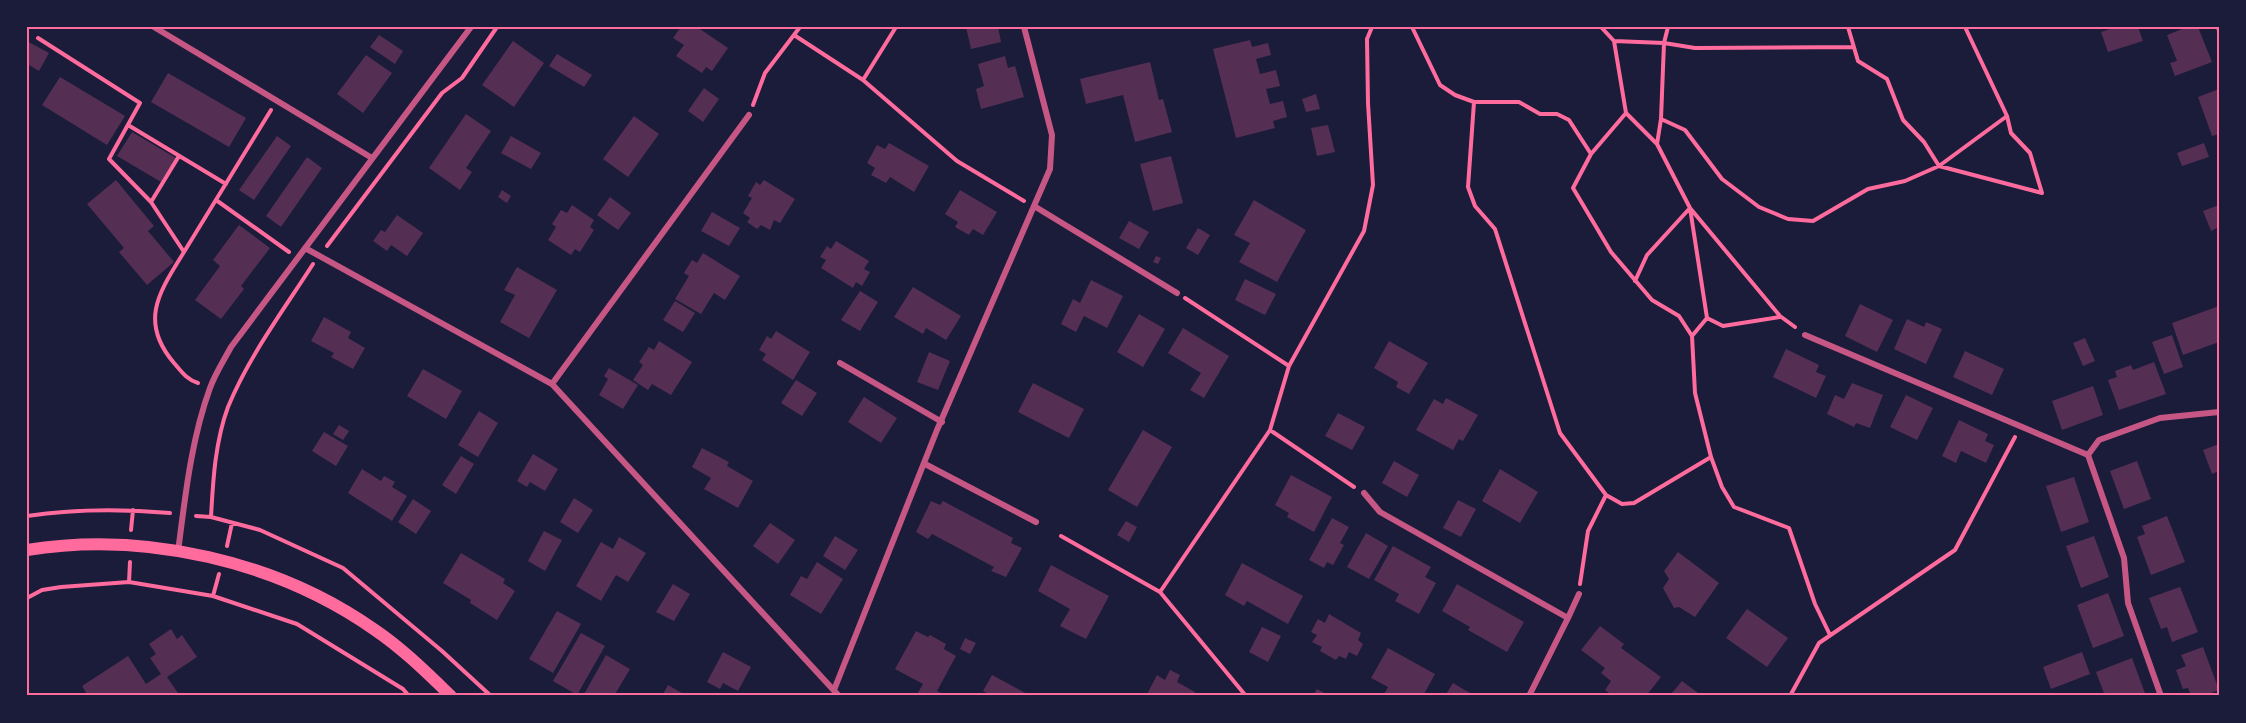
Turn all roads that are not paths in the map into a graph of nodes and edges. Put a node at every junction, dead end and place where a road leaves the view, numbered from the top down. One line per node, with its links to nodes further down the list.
1 (154, 27): 5 (street)
2 (471, 27): 5 (street)
3 (1024, 27): 6 (street)
4 (749, 115): 11 (street)
5 (372, 158): 7 (street)
6 (1034, 206): 8 (street); 13 (street)
7 (305, 248): 11 (street); 19 (street)
8 (1177, 293)
9 (1805, 335): 14 (street)
10 (840, 363): 13 (street)
11 (552, 384): 22 (street)
12 (2219, 412): 14 (street)
13 (942, 422): 15 (street)
14 (2088, 455): 26 (street)
15 (925, 464): 17 (street); 22 (street)
16 (1364, 493): 21 (street)
17 (1036, 522)
18 (27, 550): 19 (main road)
19 (178, 552): 23 (main road)
20 (1579, 594): 21 (street)
21 (1568, 618): 25 (street)
22 (834, 690): 24 (street)
23 (451, 696)
24 (839, 696)
25 (1529, 696)
26 (2161, 696)

